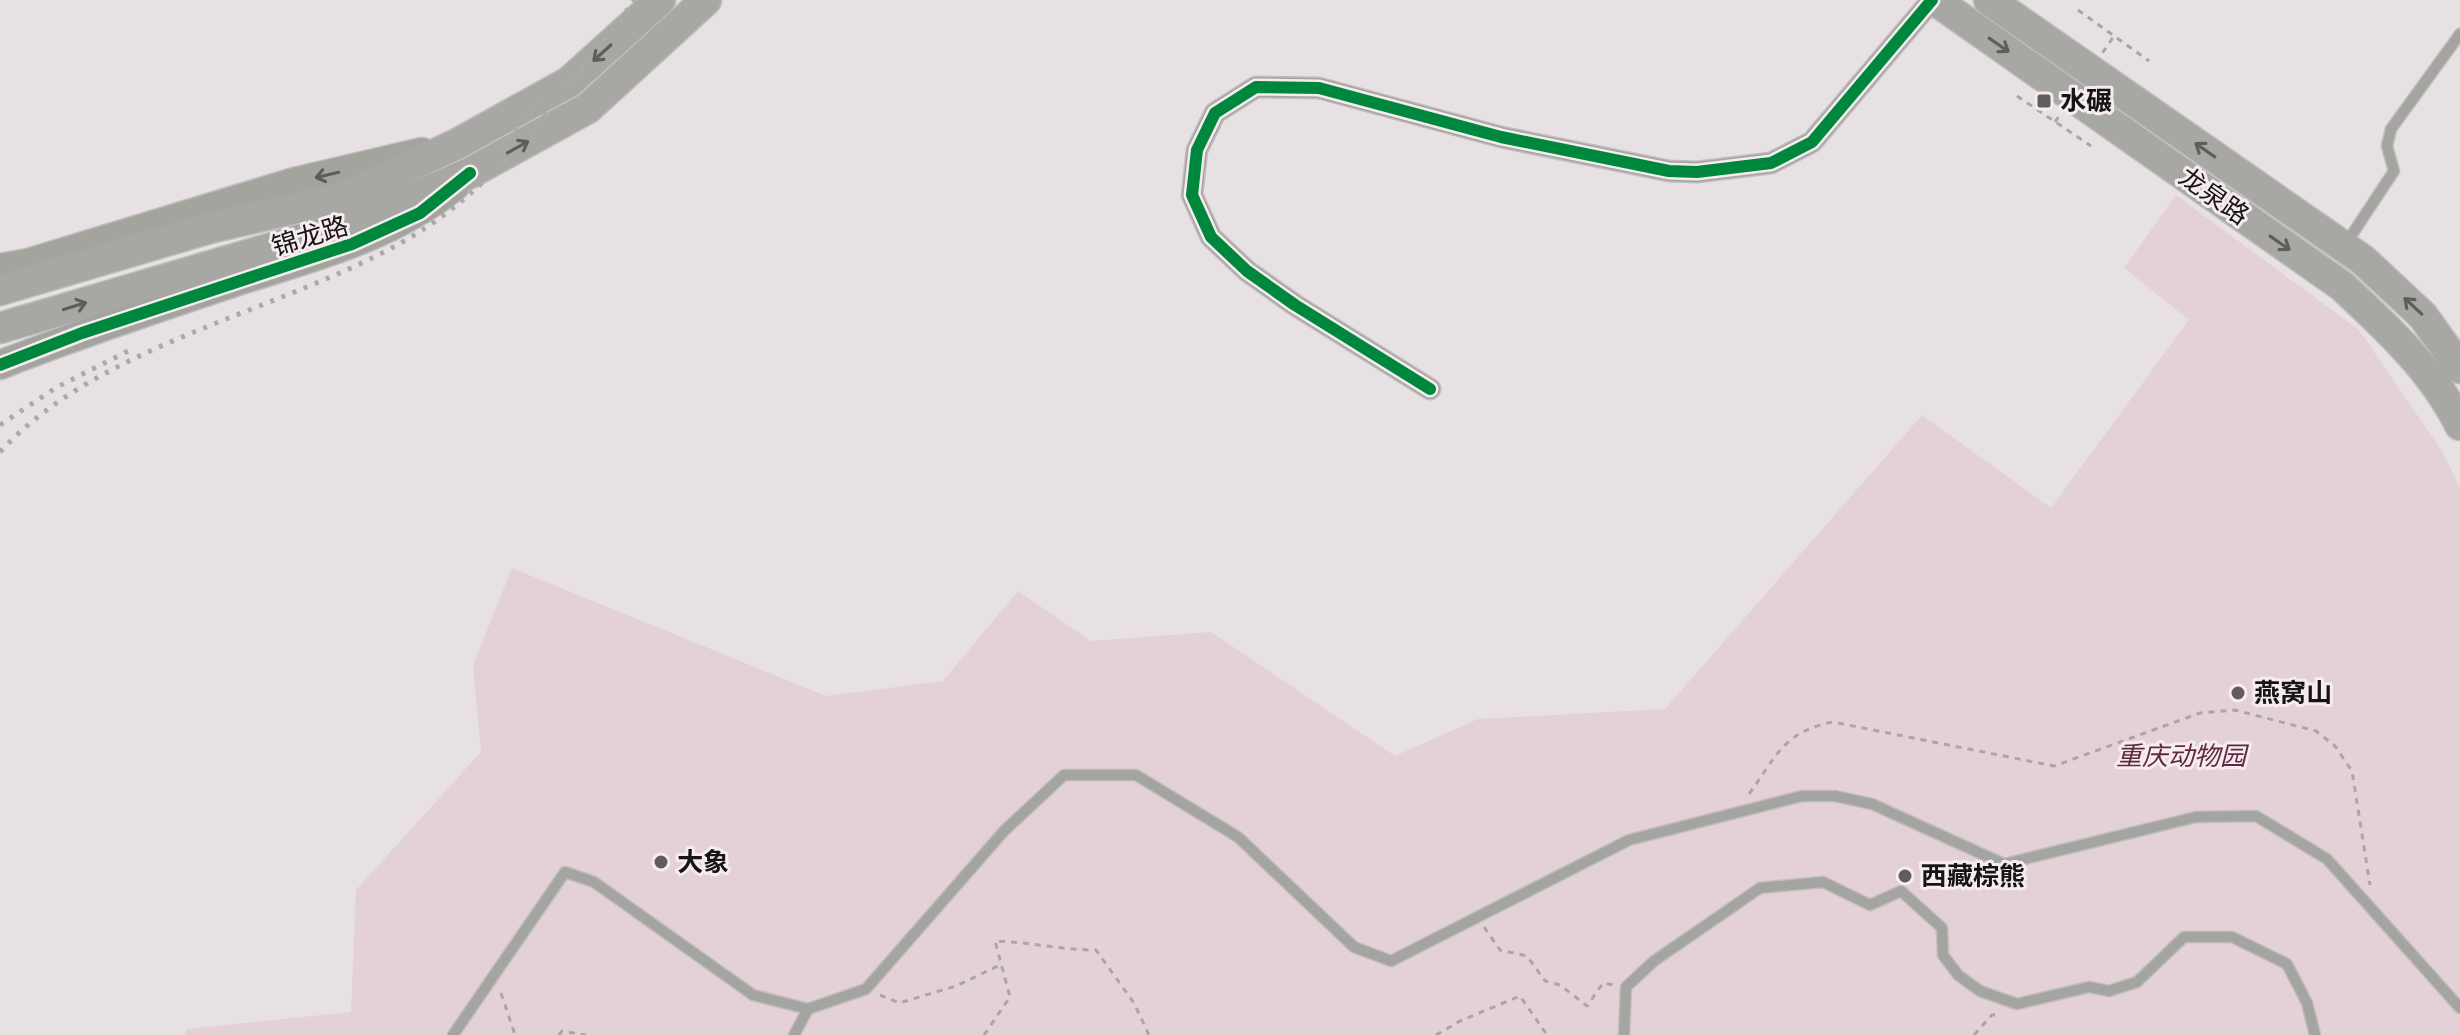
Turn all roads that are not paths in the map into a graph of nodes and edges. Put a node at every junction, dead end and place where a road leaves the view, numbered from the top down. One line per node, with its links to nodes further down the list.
1 (660, 0): 6 (main road, 锦龙路, one-way to 6)
2 (706, 0): 7 (main road, 锦龙路, one-way to 2)
3 (1933, 0): 15 (street); 16 (main road, 龙泉路, one-way to 16)
4 (1989, 0): 9 (main road, 龙泉路, one-way to 4)
5 (2460, 34): 9 (lane)
6 (457, 144): 8 (main road, 锦龙路); 10 (street, one-way to 10)
7 (470, 173): 8 (main road, 锦龙路); 13 (street)
8 (345, 212): 11 (main road, 锦龙路); 12 (main road, 锦龙路, one-way to 8)
9 (2343, 247): 14 (main road, 龙泉路, one-way to 9)
10 (0, 268)
11 (0, 290)
12 (0, 328)
13 (0, 365)
14 (2460, 368)
15 (1430, 389)
16 (2460, 425)
17 (2460, 1008): 18 (lane)
18 (808, 1009): 19 (lane); 20 (lane)
19 (453, 1035)
20 (794, 1035)
21 (1624, 1035): 22 (lane)
22 (2315, 1035)

